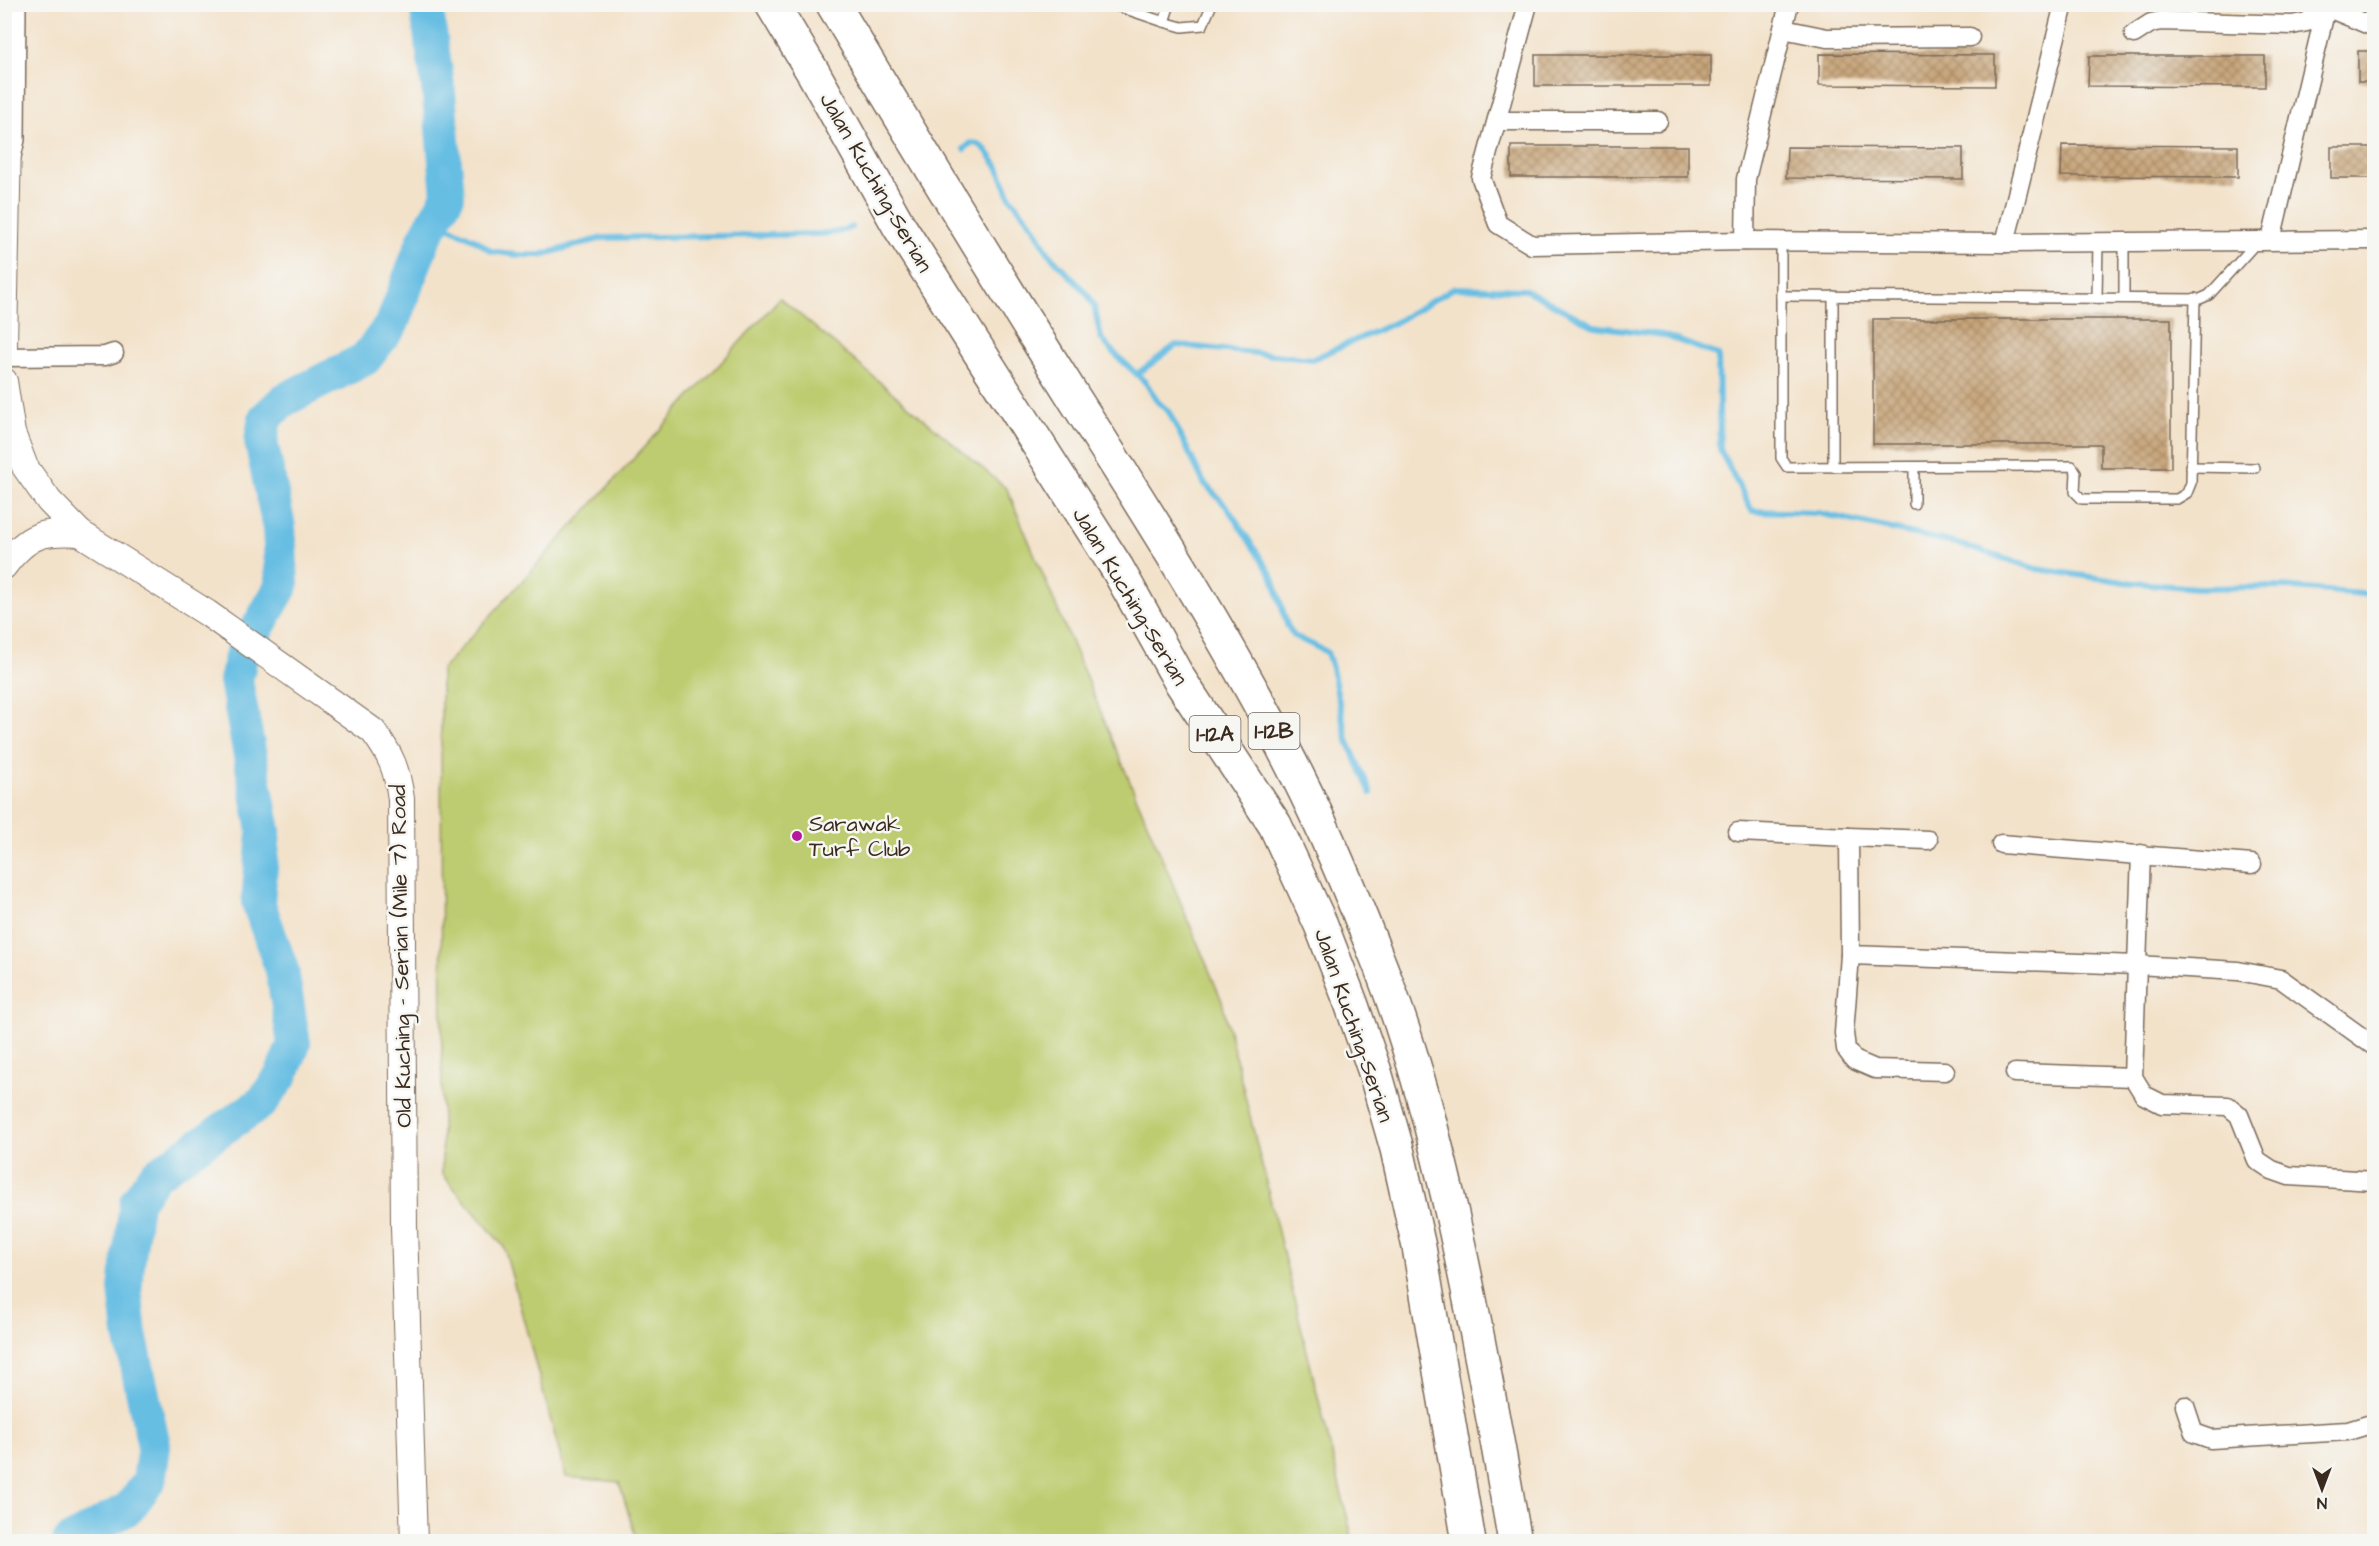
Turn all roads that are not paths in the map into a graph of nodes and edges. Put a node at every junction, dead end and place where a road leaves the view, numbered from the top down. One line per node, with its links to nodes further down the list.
1 (9, 4): 18 (highway)
2 (833, 4): 59 (highway, Jalan Kuching-Serian / 1-12B)
3 (1111, 4): 11 (lane)
4 (1170, 4): 11 (lane)
5 (1212, 4): 11 (lane)
6 (1528, 4): 16 (street)
7 (1789, 4): 13 (street)
8 (2064, 4): 25 (street)
9 (2327, 6): 12 (street); 14 (street); 19 (street)
10 (767, 8): 58 (highway, Jalan Kuching-Serian / 1-12A)
11 (1164, 22)
12 (2374, 27)
13 (1783, 29): 15 (street); 21 (street)
14 (2134, 34)
15 (1970, 37)
16 (1497, 121): 17 (street); 21 (street)
17 (1658, 121)
18 (6, 145): 31 (street)
19 (2265, 240): 20 (street); 24 (street); 30 (lane)
20 (2374, 240)
21 (1745, 241): 22 (street)
22 (1781, 241): 25 (street); 26 (lane)
23 (2098, 242): 24 (street); 25 (street); 28 (lane)
24 (2124, 242): 29 (lane)
25 (2005, 243)
26 (1781, 296): 27 (lane); 35 (lane)
27 (1833, 297): 28 (lane); 35 (lane)
28 (2097, 298): 29 (lane)
29 (2124, 298): 30 (lane)
30 (2194, 298): 37 (lane)
31 (4, 347)
32 (114, 353): 33 (street)
33 (4, 357)
34 (4, 381): 40 (street, Old Kuching - Serian (Mile 7) Road)
35 (1833, 467): 36 (lane)
36 (1914, 467): 37 (lane); 39 (lane)
37 (2191, 467): 38 (lane)
38 (2255, 468)
39 (1914, 504)
40 (80, 533): 41 (street); 57 (street, Old Kuching - Serian (Mile 7) Road)
41 (4, 566)
42 (1738, 832): 43 (street)
43 (1849, 837): 44 (street); 48 (street)
44 (1928, 840)
45 (2001, 844): 46 (street)
46 (2141, 854): 47 (street); 49 (street)
47 (2253, 864)
48 (1850, 955): 49 (street); 51 (street)
49 (2136, 965): 50 (street); 53 (street)
50 (2374, 1046)
51 (1946, 1071)
52 (2015, 1073): 53 (street)
53 (2133, 1077): 54 (street)
54 (2374, 1182)
55 (2185, 1406): 56 (street)
56 (2374, 1423)
57 (414, 1542)
58 (1469, 1542)
59 (1515, 1542)

